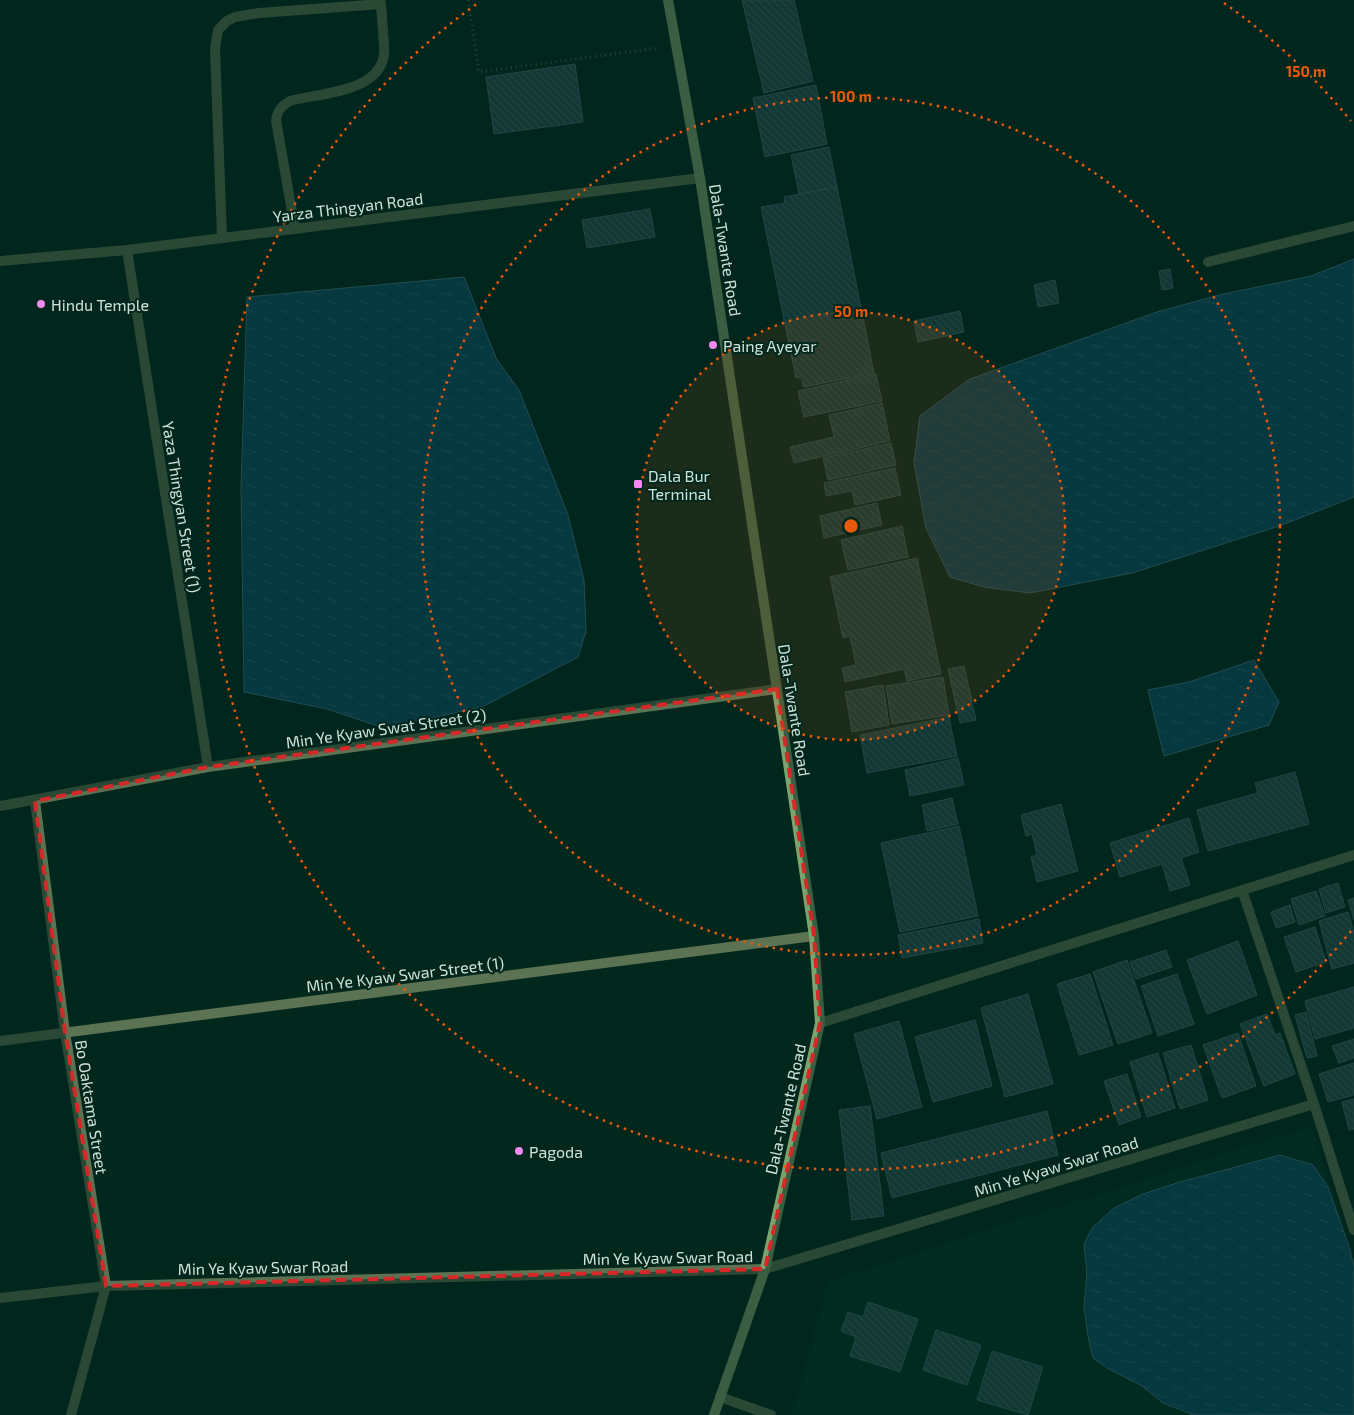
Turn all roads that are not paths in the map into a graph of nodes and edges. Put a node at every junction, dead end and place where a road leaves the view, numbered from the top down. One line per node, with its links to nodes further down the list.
1 (668, 0): 3 (main road, Dala-Twante Road)
2 (380, 2): 5 (street); 6 (street)
3 (700, 178): 5 (street, Yarza Thingyan Road); 10 (main road, Dala-Twante Road)
4 (1354, 226): 9 (street)
5 (295, 229): 6 (street, Yarza Thingyan Road)
6 (222, 238): 7 (street, Yarza Thingyan Road)
7 (127, 250): 8 (street, Yarza Thingyan Road); 11 (street, Yaza Thingyan Street (1))
8 (0, 261)
9 (1208, 262)
10 (777, 689): 11 (street, Min Ye Kyaw Swat Street (2)); 16 (main road, Dala-Twante Road)
11 (208, 767): 12 (street, Min Ye Kyaw Swat Street (2))
12 (35, 801): 13 (street, Min Ye Kyaw Swat Street (2)); 18 (street, Bo Oaktama Street)
13 (0, 806)
14 (1354, 855): 15 (street)
15 (1242, 890): 17 (street); 20 (street)
16 (814, 936): 17 (main road, Dala-Twante Road); 18 (street, Min Ye Kyaw Swar Street (1))
17 (820, 1023): 22 (main road, Dala-Twante Road)
18 (65, 1032): 19 (street, Min Ye Kyaw Swar Street (1)); 23 (street, Bo Oaktama Street)
19 (0, 1041)
20 (1314, 1104): 21 (street); 22 (street, Min Ye Kyaw Swar Road)
21 (1354, 1230)
22 (765, 1270): 23 (street, Min Ye Kyaw Swar Road); 25 (main road, Dala-Twante Road)
23 (106, 1286): 24 (street, Min Ye Kyaw Swar Road); 26 (street, Bo Oaktama Street)
24 (0, 1298)
25 (720, 1397): 27 (main road, Dala-Twante Road); 28 (street)
26 (71, 1415)
27 (714, 1415)
28 (772, 1415)

